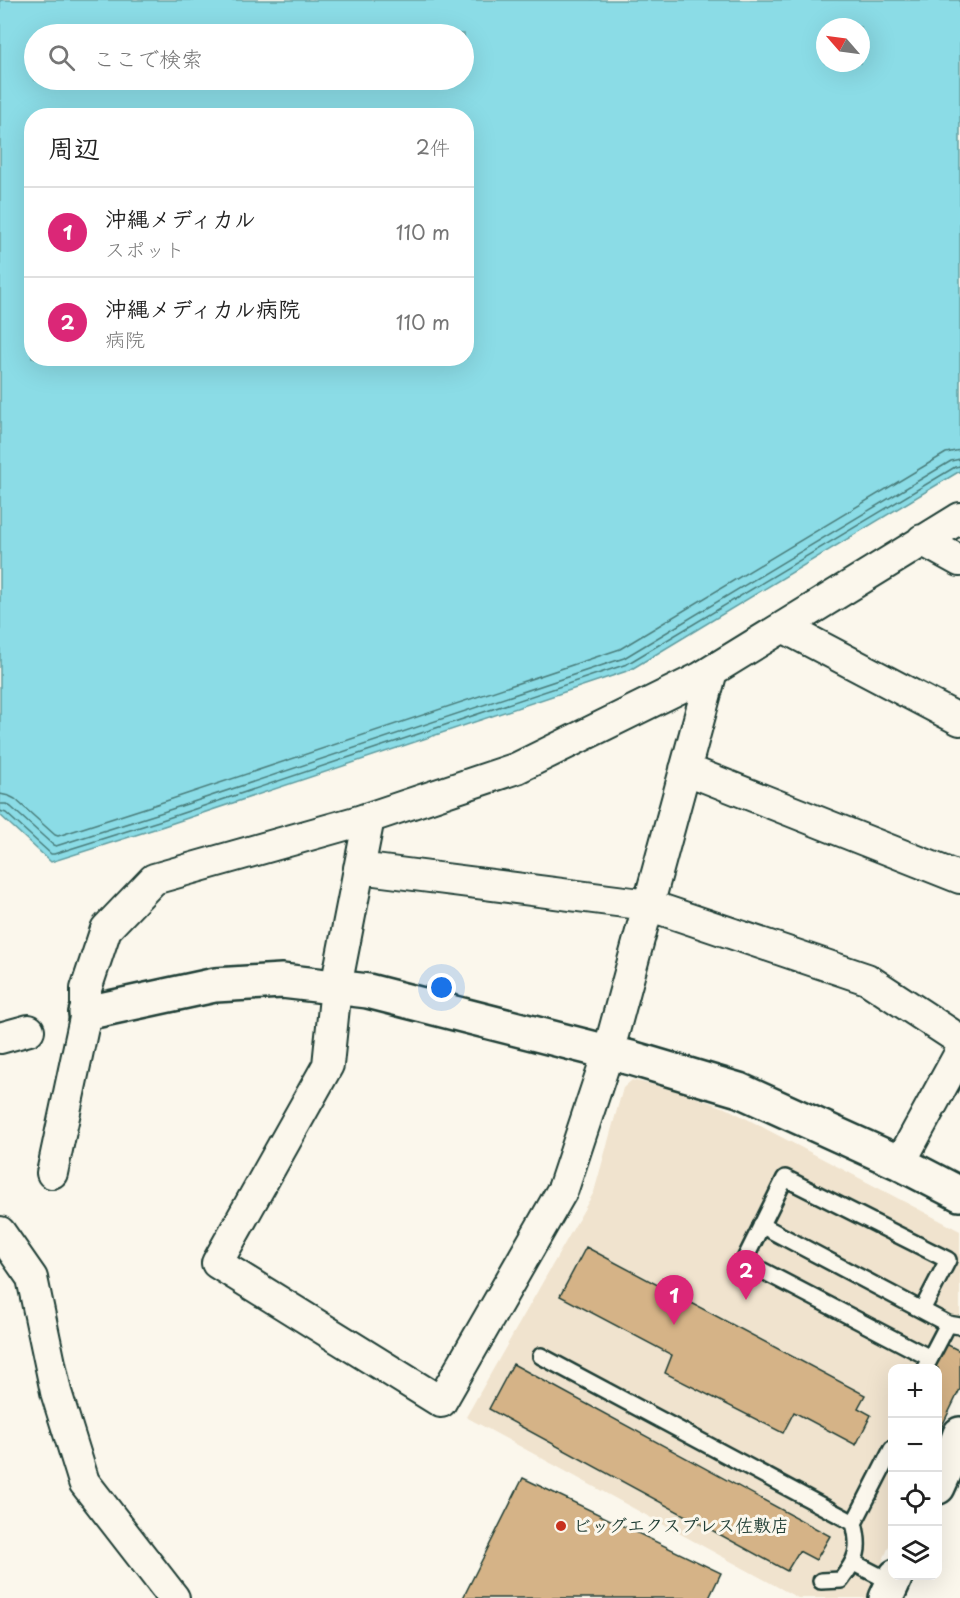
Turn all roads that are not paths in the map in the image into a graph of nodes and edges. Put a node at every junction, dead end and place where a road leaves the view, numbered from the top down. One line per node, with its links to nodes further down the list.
1 (960, 518): 2 (street)
2 (922, 540): 3 (street); 4 (street)
3 (960, 561)
4 (783, 627): 5 (street); 6 (street)
5 (712, 671): 7 (street); 8 (street)
6 (960, 720)
7 (685, 769): 10 (street); 11 (street)
8 (369, 818): 9 (street); 13 (street)
9 (359, 868): 11 (street); 12 (street)
10 (960, 878)
11 (648, 905): 16 (street); 17 (street)
12 (336, 987): 13 (street); 17 (street); 17 (street)
13 (86, 1013): 20 (street)
14 (29, 1030): 15 (street)
15 (0, 1038)
16 (960, 1040)
17 (608, 1053): 19 (street)
18 (960, 1053): 19 (street)
19 (900, 1163): 21 (street)
20 (52, 1173)
21 (960, 1194)
22 (761, 1225): 24 (lane); 24 (lane); 27 (lane)
23 (0, 1232): 35 (street)
24 (922, 1310): 25 (lane)
25 (954, 1325): 27 (lane)
26 (541, 1356): 31 (lane)
27 (928, 1363)
28 (957, 1450): 30 (street)
29 (888, 1457): 31 (lane)
30 (942, 1479)
31 (854, 1523): 32 (lane)
32 (854, 1563): 33 (lane); 34 (lane)
33 (821, 1581)
34 (891, 1585)
35 (174, 1598)

